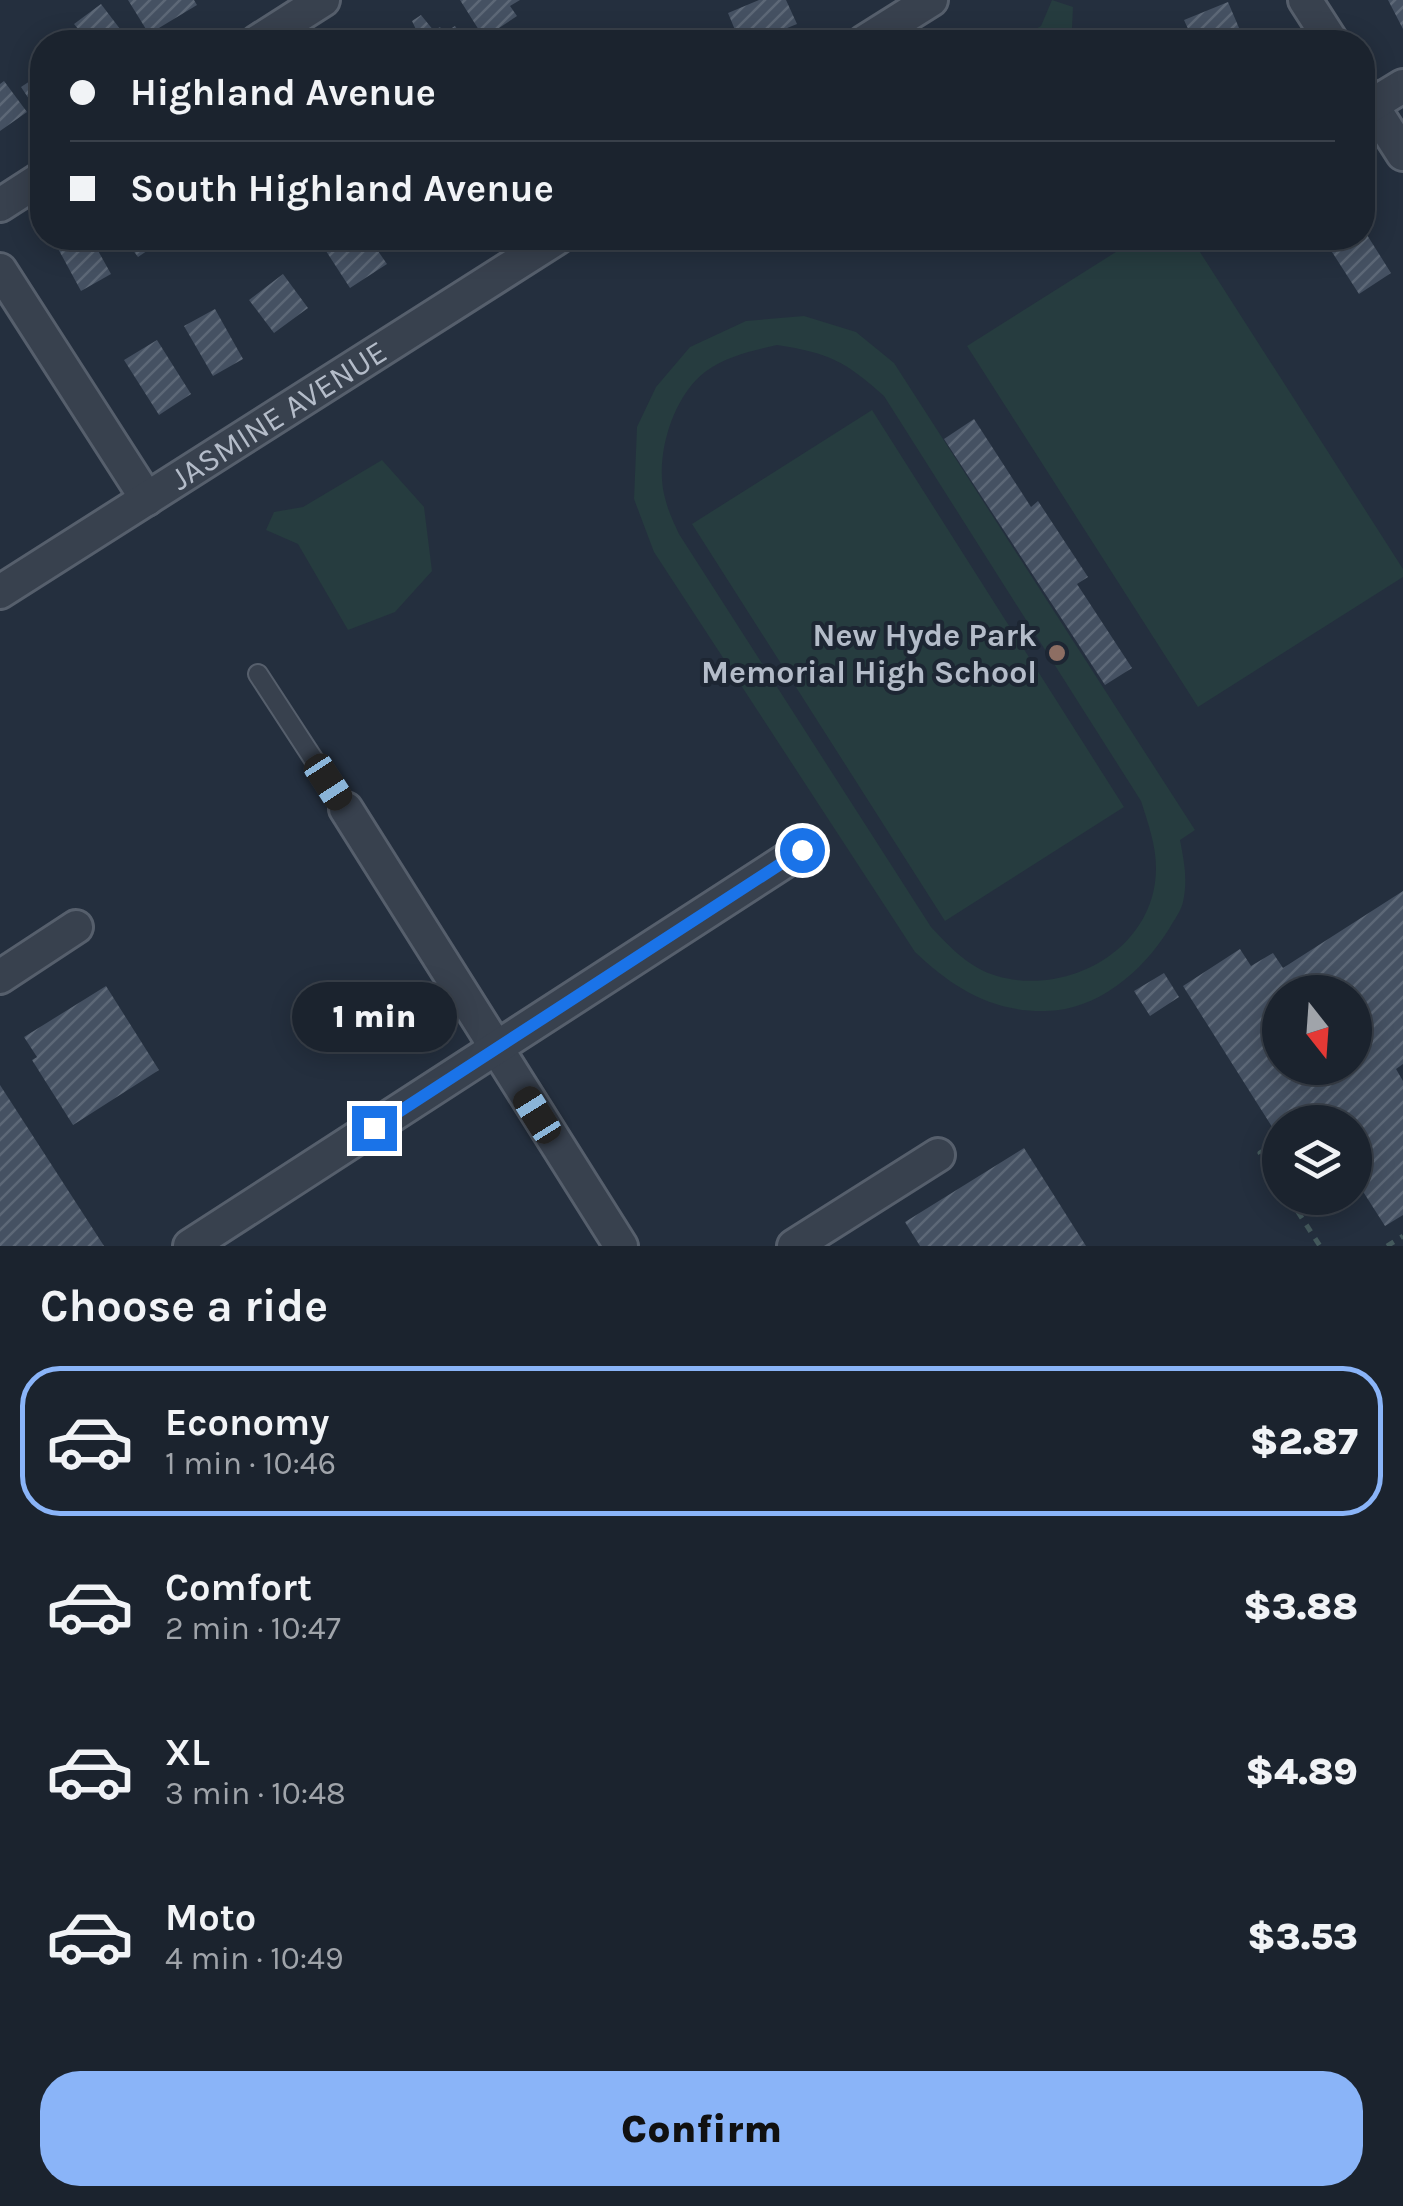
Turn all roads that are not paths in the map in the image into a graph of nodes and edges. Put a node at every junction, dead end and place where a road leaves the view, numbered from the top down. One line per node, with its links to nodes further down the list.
1 (324, 0): 4 (street)
2 (930, 0): 5 (street)
3 (1305, 0): 6 (street)
4 (275, 30)
5 (883, 30)
6 (1324, 30)
7 (1403, 86): 8 (street)
8 (1375, 98)
9 (1375, 115): 10 (street)
10 (1403, 154)
11 (30, 186): 12 (street)
12 (0, 206)
13 (539, 250): 15 (street, JASMINE AVENUE)
14 (0, 270): 15 (street)
15 (147, 499): 16 (street, JASMINE AVENUE)
16 (0, 592)
17 (258, 674): 18 (lane)
18 (346, 810): 22 (street)
19 (802, 850): 22 (street)
20 (76, 927): 21 (street)
21 (0, 977)
22 (496, 1049): 24 (street); 25 (street)
23 (938, 1155): 26 (street)
24 (190, 1246)
25 (621, 1246)
26 (794, 1246)

